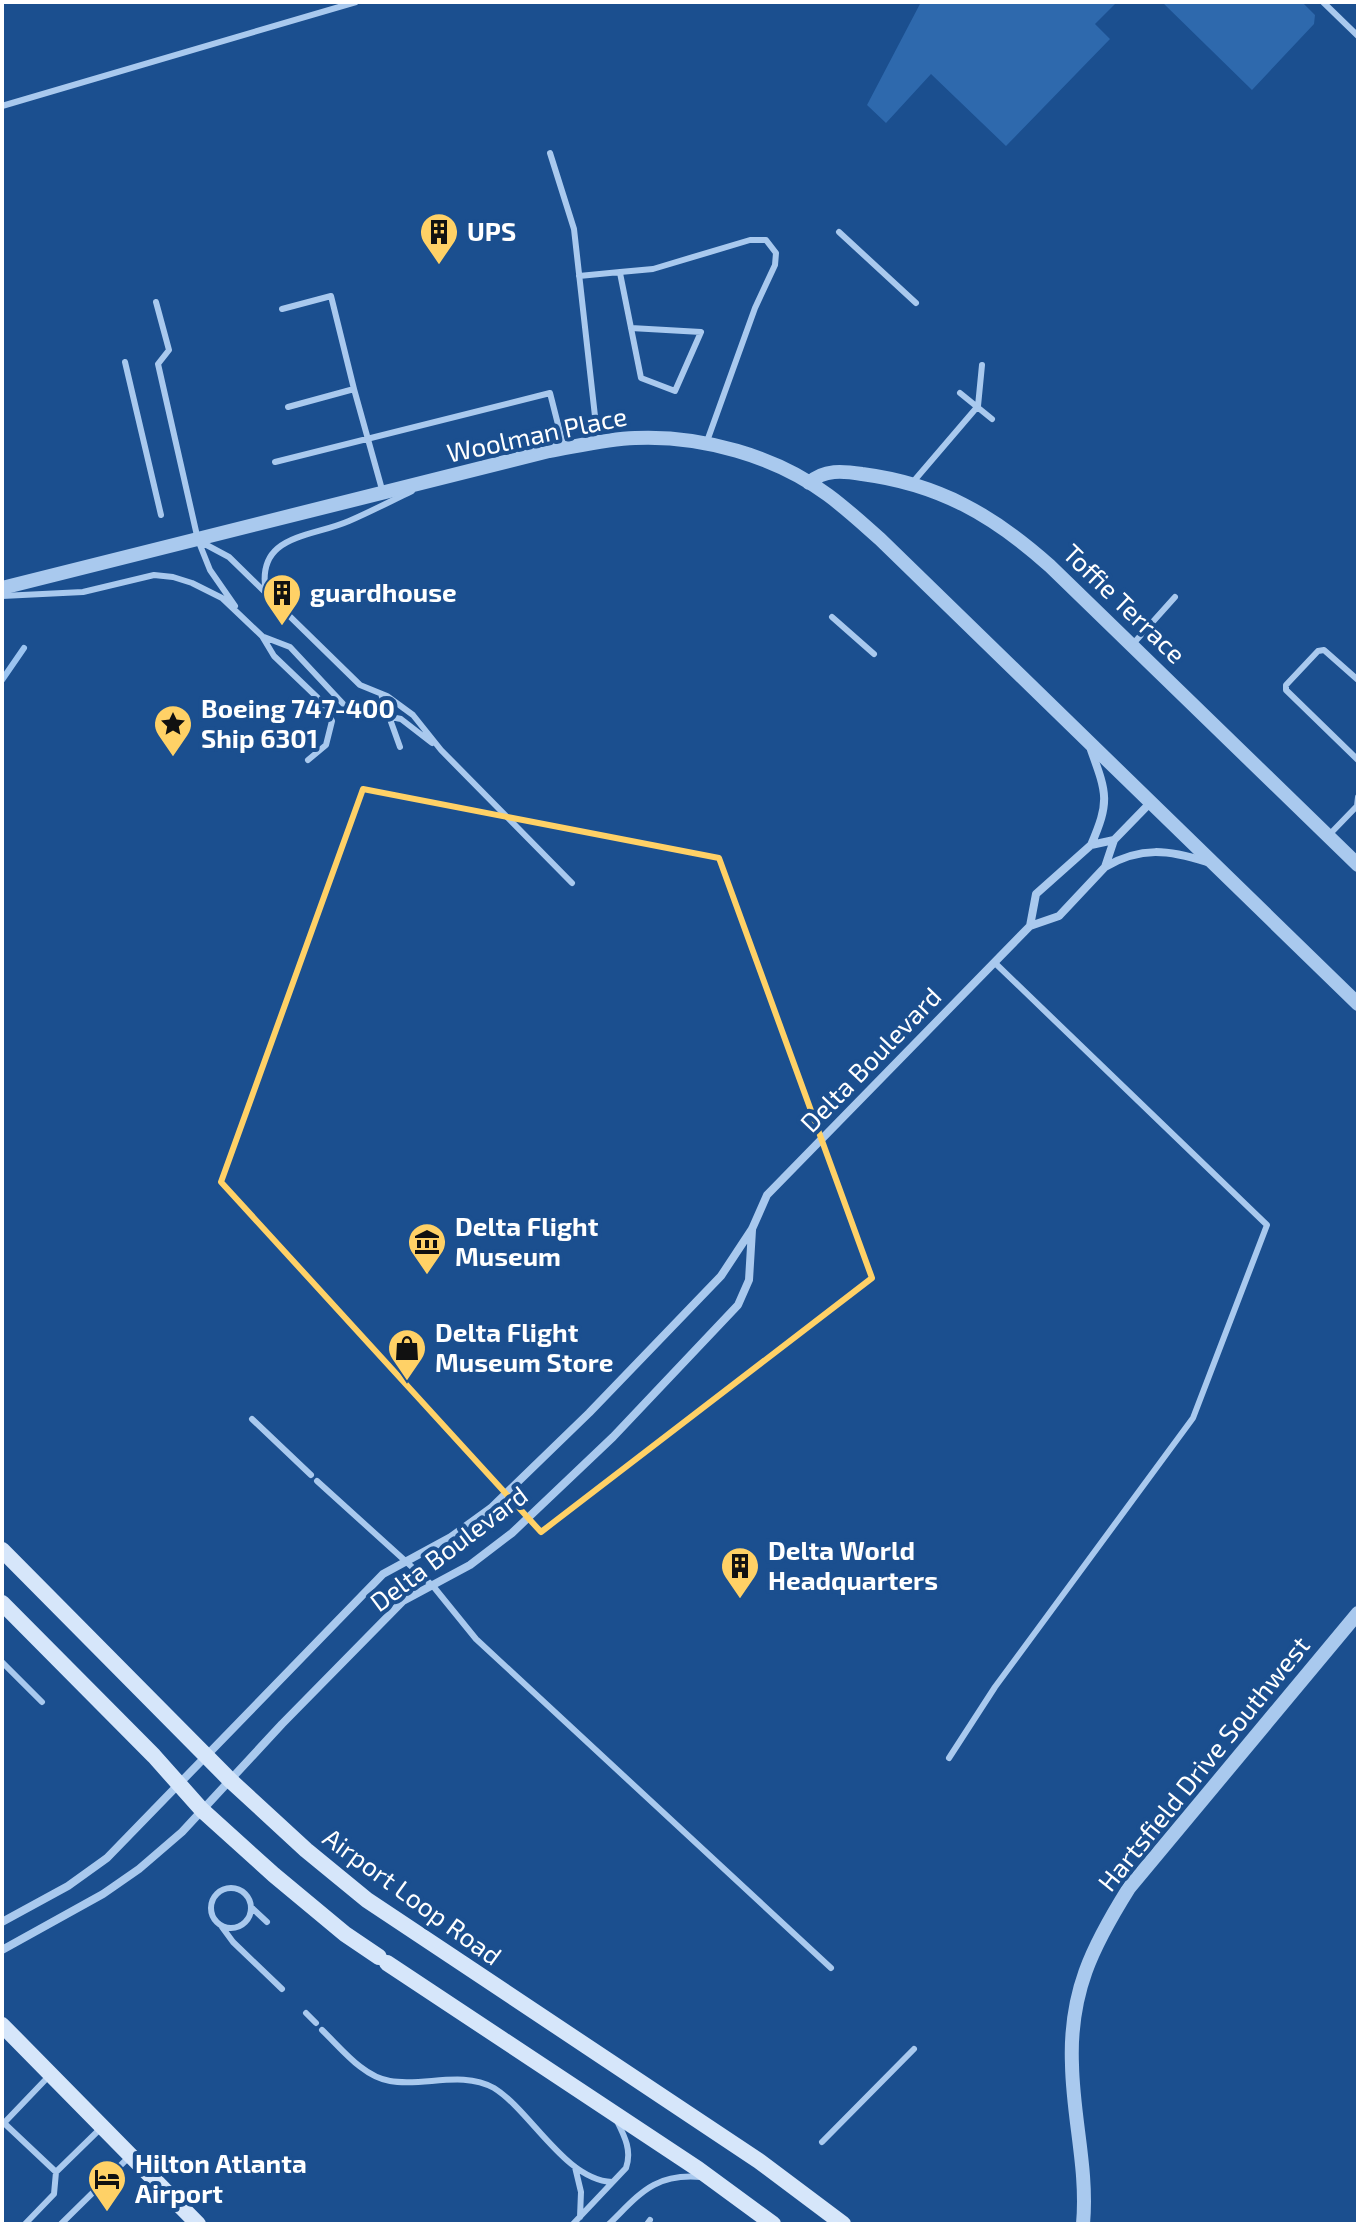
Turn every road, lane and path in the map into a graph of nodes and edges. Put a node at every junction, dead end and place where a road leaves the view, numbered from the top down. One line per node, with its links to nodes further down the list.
1 (356, 2): 4 (lane)
2 (1323, 2): 3 (lane)
3 (1358, 36)
4 (2, 106)
5 (550, 153): 8 (lane)
6 (839, 232): 10 (lane)
7 (620, 272): 8 (lane); 12 (lane); 22 (lane)
8 (579, 276): 21 (lane)
9 (156, 302): 30 (lane)
10 (916, 303)
11 (282, 309): 15 (lane)
12 (631, 328): 12 (lane)
13 (125, 362): 29 (lane)
14 (982, 365): 17 (lane)
15 (354, 389): 18 (lane); 20 (lane)
16 (960, 393): 17 (lane)
17 (978, 406): 19 (lane); 26 (lane)
18 (288, 407)
19 (992, 419)
20 (367, 437): 23 (lane); 24 (lane); 28 (lane)
21 (598, 443): 22 (street, Woolman Place); 23 (street, Woolman Place)
22 (706, 444): 27 (street, Woolman Place)
23 (564, 449): 25 (street, Woolman Place)
24 (275, 462)
25 (431, 481): 28 (street, Woolman Place); 32 (lane)
26 (913, 482): 27 (street, Toffie Terrace); 38 (street, Toffie Terrace)
27 (809, 483): 43 (street, Woolman Place)
28 (383, 493): 30 (street, Woolman Place)
29 (161, 515)
30 (198, 540): 31 (street, Woolman Place); 32 (lane); 35 (lane)
31 (2, 588)
32 (266, 593): 41 (lane)
33 (2, 596): 35 (lane)
34 (1175, 597): 38 (lane)
35 (242, 616): 37 (lane)
36 (832, 617): 39 (lane)
37 (262, 636): 42 (lane); 46 (lane)
38 (1132, 645): 51 (street, Toffie Terrace)
39 (874, 654)
40 (1358, 680): 47 (lane)
41 (381, 694): 42 (lane); 45 (lane)
42 (387, 716): 44 (lane); 45 (lane)
43 (1088, 741): 49 (street, Woolman Place); 53 (street)
44 (400, 747)
45 (441, 750): 57 (lane)
46 (308, 760)
47 (1358, 760)
48 (1358, 797): 50 (lane)
49 (1151, 802): 52 (street, Delta Boulevard); 54 (street)
50 (1358, 806): 51 (lane)
51 (1328, 836): 55 (street, Toffie Terrace)
52 (1114, 840): 53 (street, Delta Boulevard); 56 (street, Delta Boulevard)
53 (1091, 845): 58 (street, Delta Boulevard)
54 (1216, 865): 56 (street); 60 (street)
55 (1358, 865)
56 (1105, 867): 58 (street, Delta Boulevard)
57 (572, 883)
58 (1030, 926): 59 (street, Delta Boulevard)
59 (994, 962): 61 (street, Delta Boulevard); 73 (lane)
60 (1358, 1004)
61 (752, 1229): 66 (street, Delta Boulevard); 67 (street, Delta Boulevard)
62 (252, 1419): 63 (lane)
63 (311, 1475)
64 (317, 1481): 66 (lane)
65 (2, 1550): 72 (main road, Airport Loop Road)
66 (405, 1563): 67 (lane); 72 (street, Delta Boulevard)
67 (433, 1586): 74 (street, Delta Boulevard); 82 (lane)
68 (2, 1603): 75 (main road)
69 (1358, 1614): 106 (street, Hartsfield Drive Southwest)
70 (2, 1662): 71 (lane)
71 (42, 1702)
72 (206, 1756): 74 (main road, Airport Loop Road); 75 (street, Delta Boulevard)
73 (949, 1758)
74 (230, 1780): 76 (street, Delta Boulevard); 105 (main road, Airport Loop Road)
75 (179, 1785): 76 (main road); 78 (street, Delta Boulevard)
76 (202, 1810): 81 (street, Delta Boulevard); 90 (main road)
77 (251, 1907): 79 (lane); 80 (lane); 80 (lane)
78 (2, 1922)
79 (267, 1922)
80 (222, 1927): 83 (lane)
81 (2, 1950)
82 (831, 1968)
83 (282, 1989)
84 (306, 2013): 85 (lane)
85 (316, 2023)
86 (2, 2025): 89 (main road)
87 (322, 2030): 94 (lane)
88 (914, 2049): 92 (lane)
89 (51, 2074): 91 (main road); 95 (lane)
90 (607, 2109): 96 (main road); 97 (lane)
91 (102, 2126): 93 (main road); 95 (lane)
92 (822, 2142)
93 (130, 2155): 100 (lane); 101 (main road)
94 (575, 2167): 97 (lane); 98 (lane)
95 (56, 2172): 99 (lane)
96 (713, 2179): 103 (lane); 104 (main road)
97 (612, 2182): 98 (lane)
98 (580, 2217): 102 (lane)
99 (25, 2224)
100 (61, 2224)
101 (198, 2224)
102 (573, 2224)
103 (609, 2224)
104 (773, 2224)
105 (843, 2224)
106 (1083, 2224)

